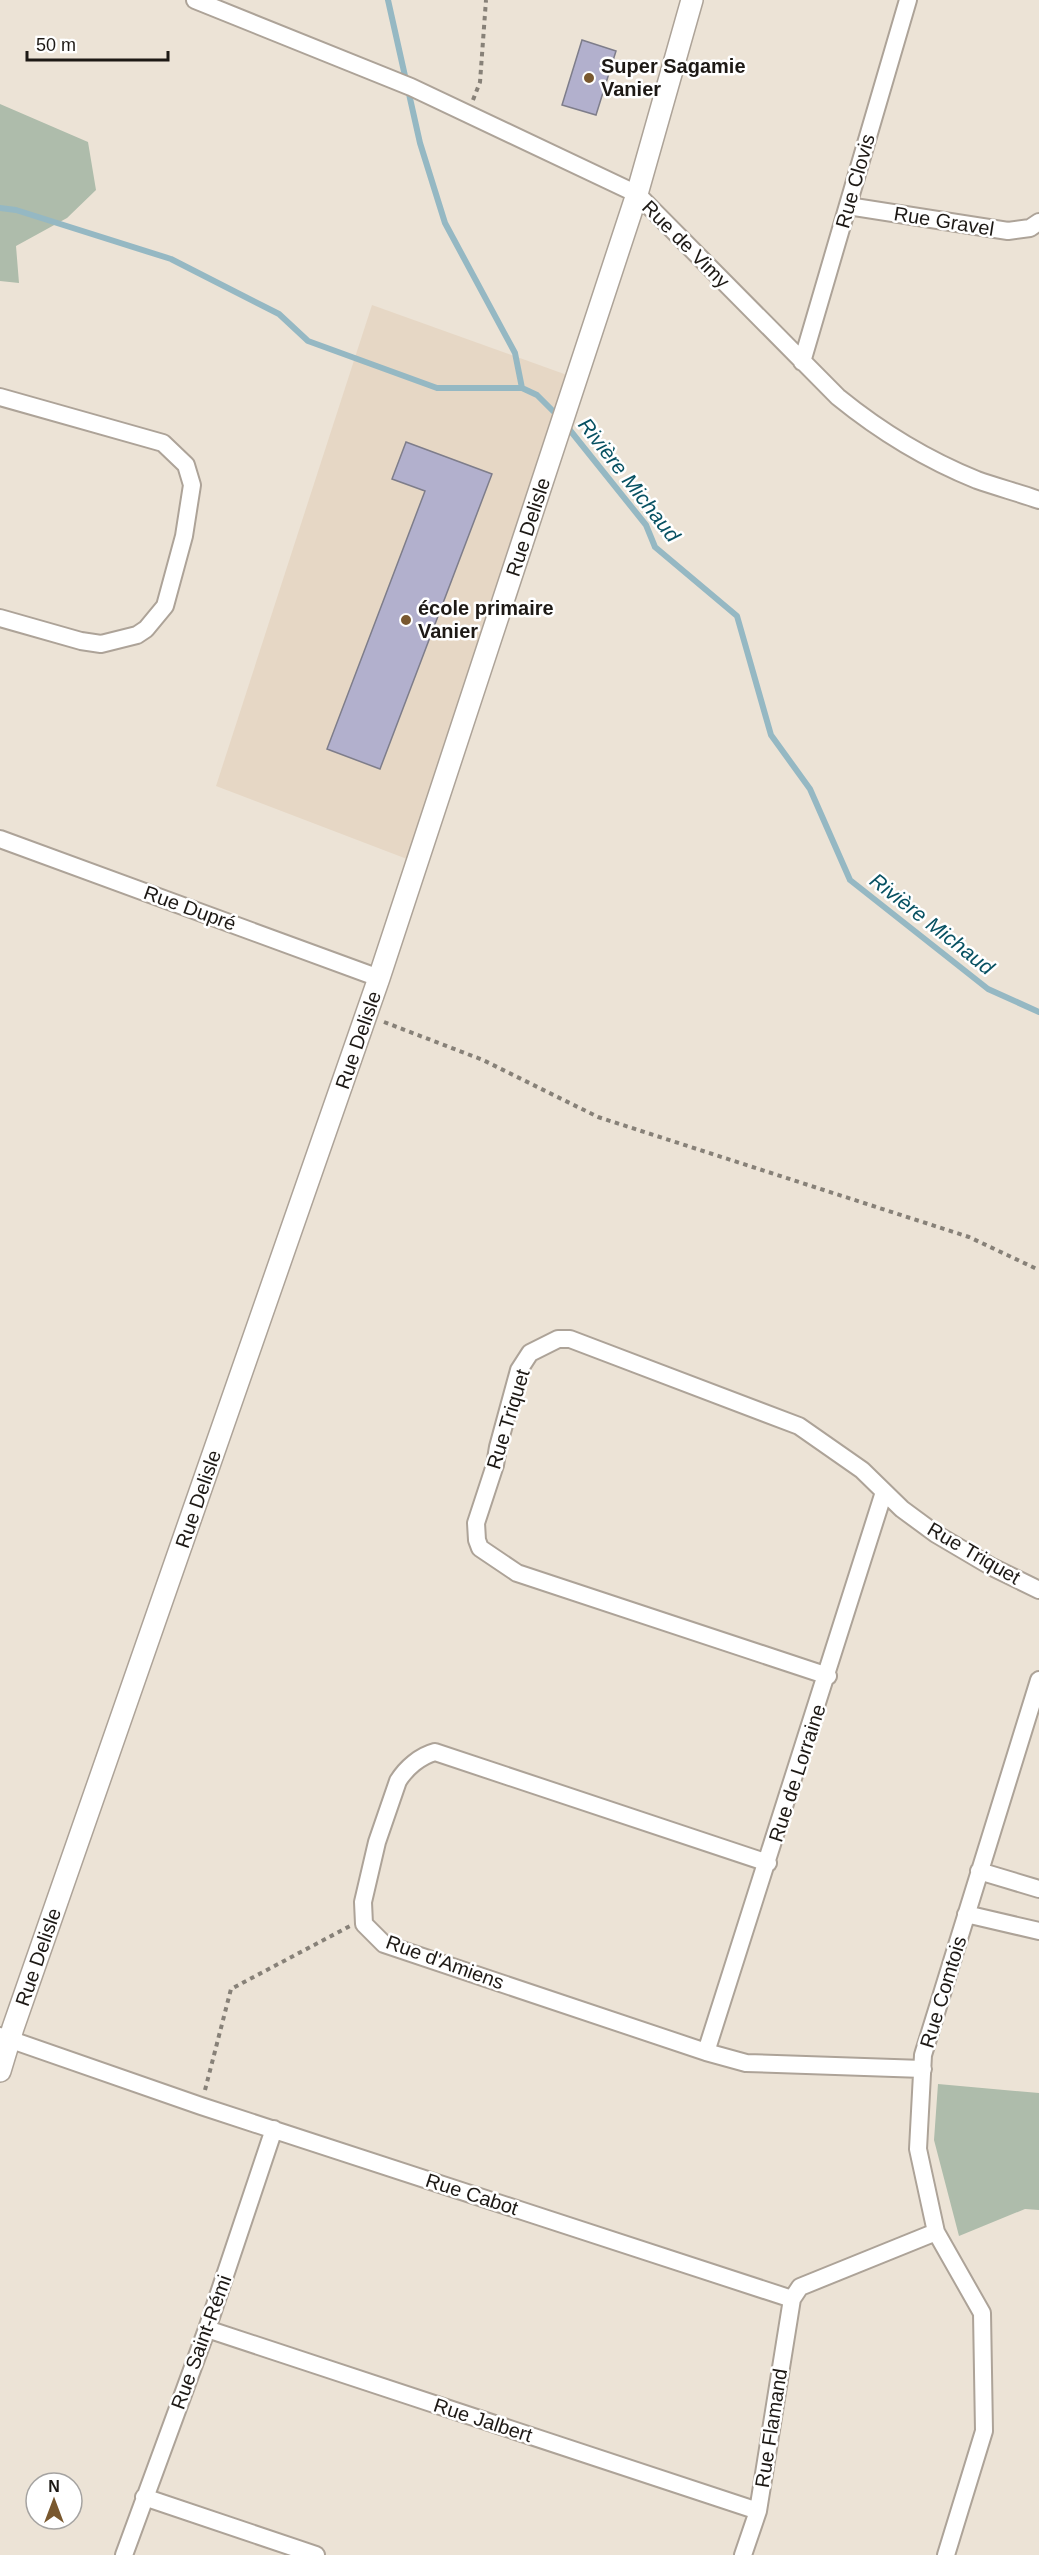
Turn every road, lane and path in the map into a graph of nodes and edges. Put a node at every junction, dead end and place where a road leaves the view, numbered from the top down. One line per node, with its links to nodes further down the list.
1 (195, 0): 5 (street, Rue de Vimy)
2 (486, 0): 5 (path)
3 (692, 0): 6 (street, Rue Delisle)
4 (908, 0): 7 (street, Rue Clovis)
5 (468, 113): 6 (street, Rue de Vimy)
6 (637, 194): 9 (street, Rue de Vimy); 14 (street, Rue Delisle)
7 (848, 206): 8 (street, Rue Gravel); 9 (street, Rue Clovis)
8 (1039, 222)
9 (802, 362): 11 (street, Rue de Vimy)
10 (0, 397): 12 (street)
11 (1039, 500)
12 (0, 618)
13 (0, 839): 14 (street, Rue Dupré)
14 (379, 978): 15 (street, Rue Delisle)
15 (367, 1015): 16 (path); 27 (street, Rue Delisle)
16 (1039, 1270)
17 (884, 1492): 18 (street, Rue Triquet); 19 (street, Rue de Lorraine); 19 (street, Rue Triquet)
18 (1039, 1590)
19 (828, 1676): 21 (street, Rue de Lorraine)
20 (1039, 1680): 22 (street, Rue Comtois)
21 (768, 1863): 25 (street); 28 (street, Rue de Lorraine)
22 (979, 1871): 23 (street); 24 (street, Rue Comtois)
23 (1039, 1889)
24 (966, 1914): 26 (street, Rue Comtois); 29 (street, Rue Comtois)
25 (364, 1918): 28 (street, Rue d'Amiens); 31 (path)
26 (1039, 1931)
27 (5, 2038): 30 (street, Rue Delisle); 31 (street, Rue Cabot)
28 (706, 2052): 29 (street, Rue d'Amiens)
29 (923, 2069): 33 (street, Rue Comtois)
30 (0, 2071)
31 (201, 2106): 32 (street, Rue Cabot)
32 (274, 2128): 34 (street, Rue Cabot); 35 (street, Rue Saint-Rémi)
33 (936, 2232): 34 (street); 41 (street, Rue Comtois)
34 (792, 2299): 37 (street, Rue Flamand)
35 (207, 2328): 36 (street, Rue Saint-Rémi); 37 (street, Rue Jalbert)
36 (144, 2497): 38 (street, Rue Saint-Rémi); 39 (street)
37 (758, 2511): 40 (street, Rue Flamand)
38 (124, 2555)
39 (316, 2555)
40 (743, 2555)
41 (946, 2555)

